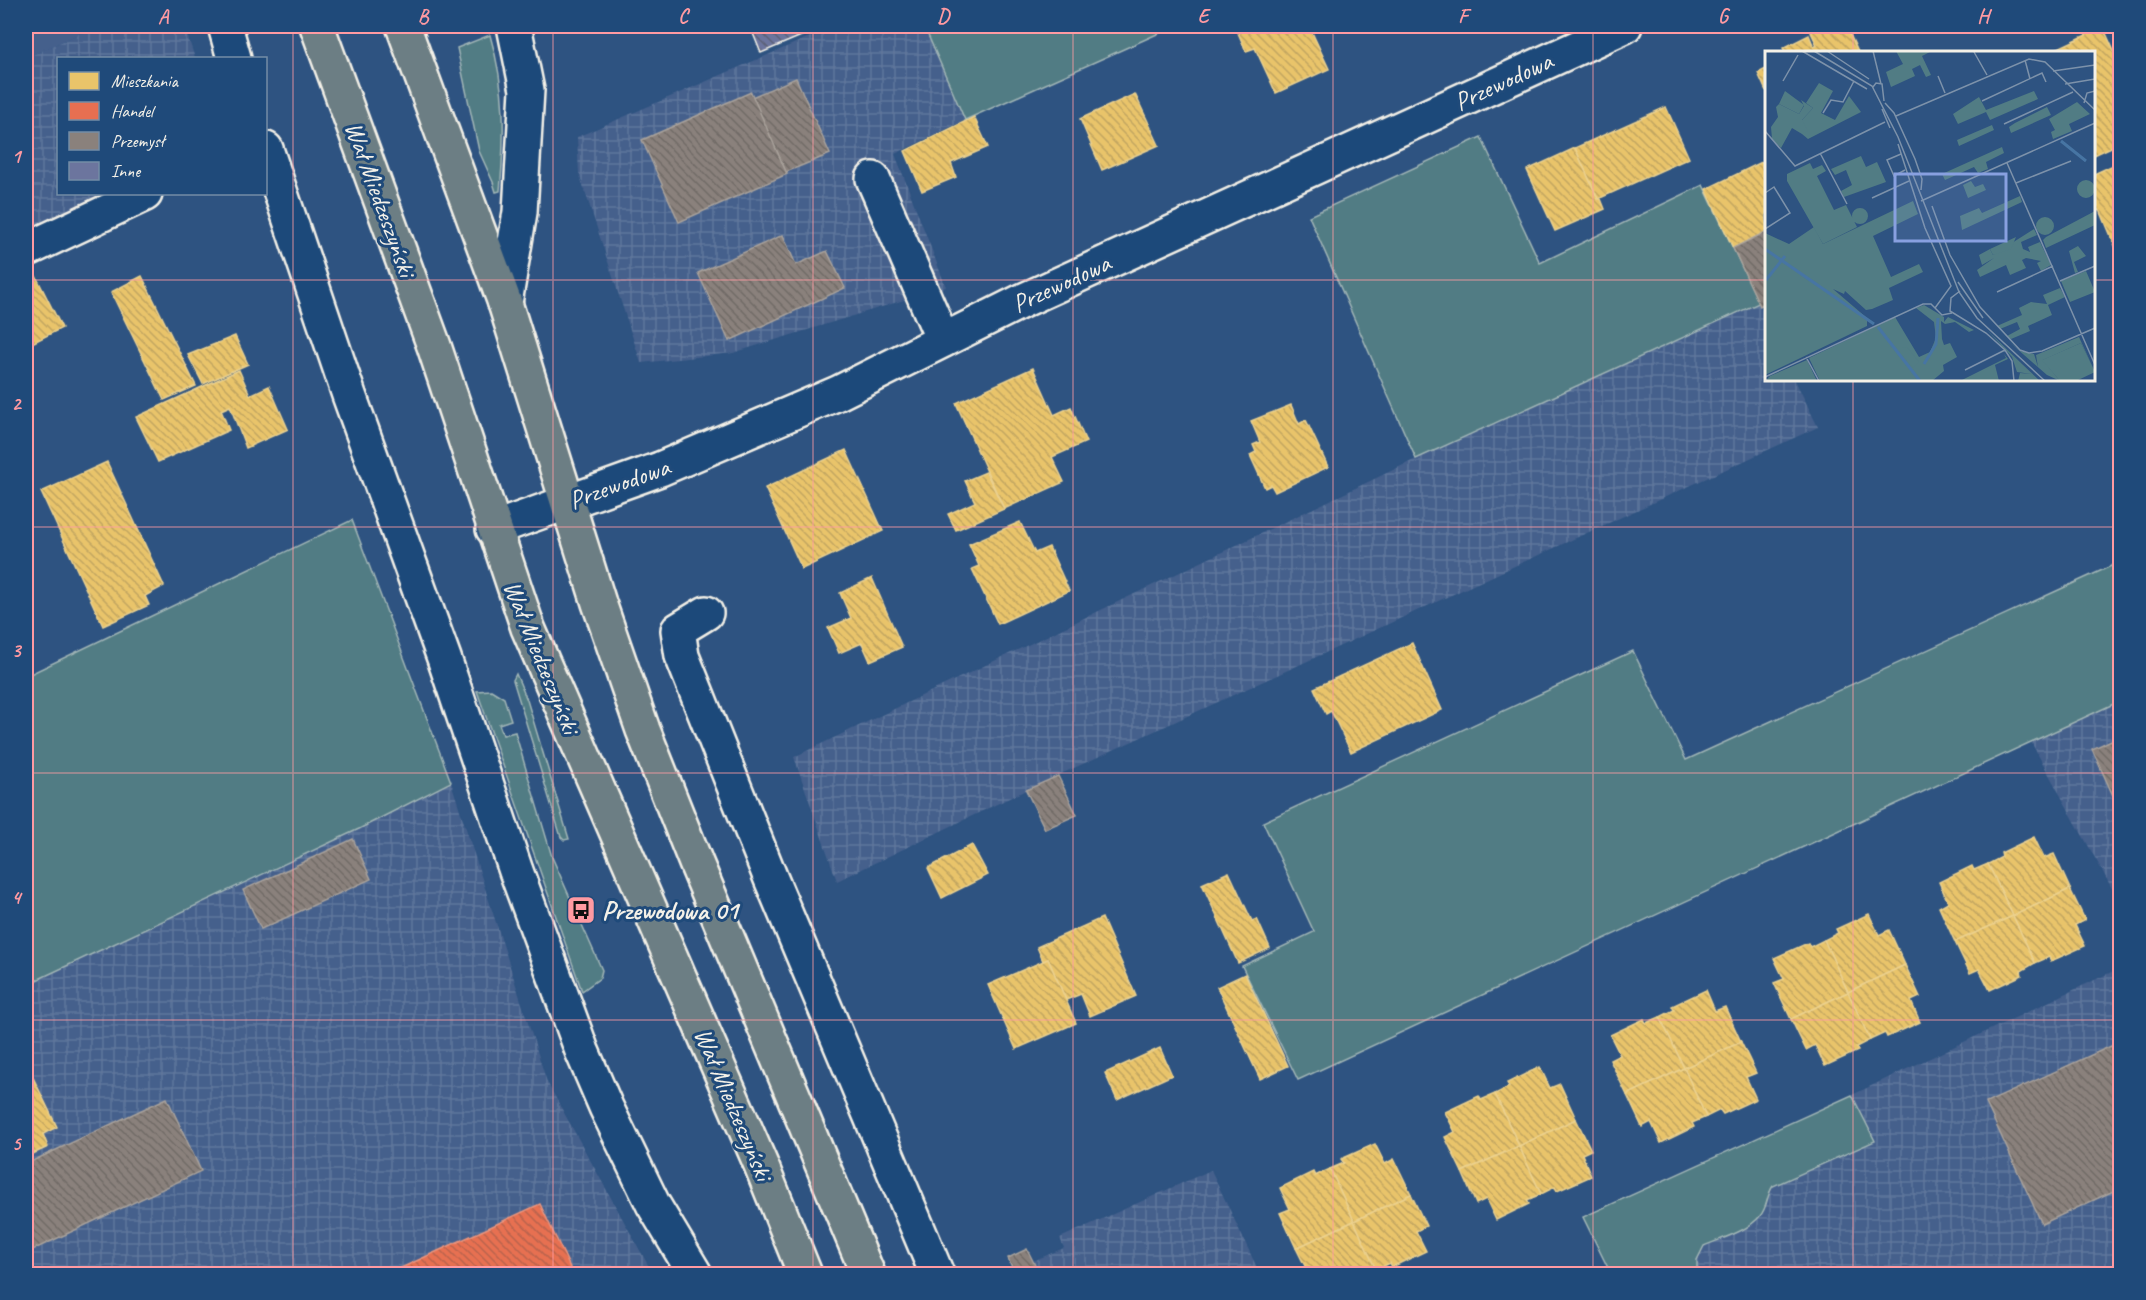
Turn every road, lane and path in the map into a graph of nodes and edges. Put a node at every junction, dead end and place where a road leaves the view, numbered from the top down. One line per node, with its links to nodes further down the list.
1 (225, 26): 6 (street)
2 (317, 26): 14 (main road, Wał Miedzeszyński)
3 (403, 26): 11 (main road)
4 (514, 26): 11 (street)
5 (1625, 26): 12 (street, Przewodowa)
6 (234, 57)
7 (267, 152): 16 (street)
8 (873, 179): 12 (street)
9 (143, 195): 10 (street)
10 (26, 250)
11 (505, 303): 13 (main road)
12 (943, 340): 13 (street, Przewodowa)
13 (567, 502): 14 (street, Przewodowa); 18 (main road)
14 (493, 529): 17 (main road, Wał Miedzeszyński)
15 (706, 614): 19 (street)
16 (695, 1275)
17 (805, 1275)
18 (868, 1275)
19 (937, 1275)

